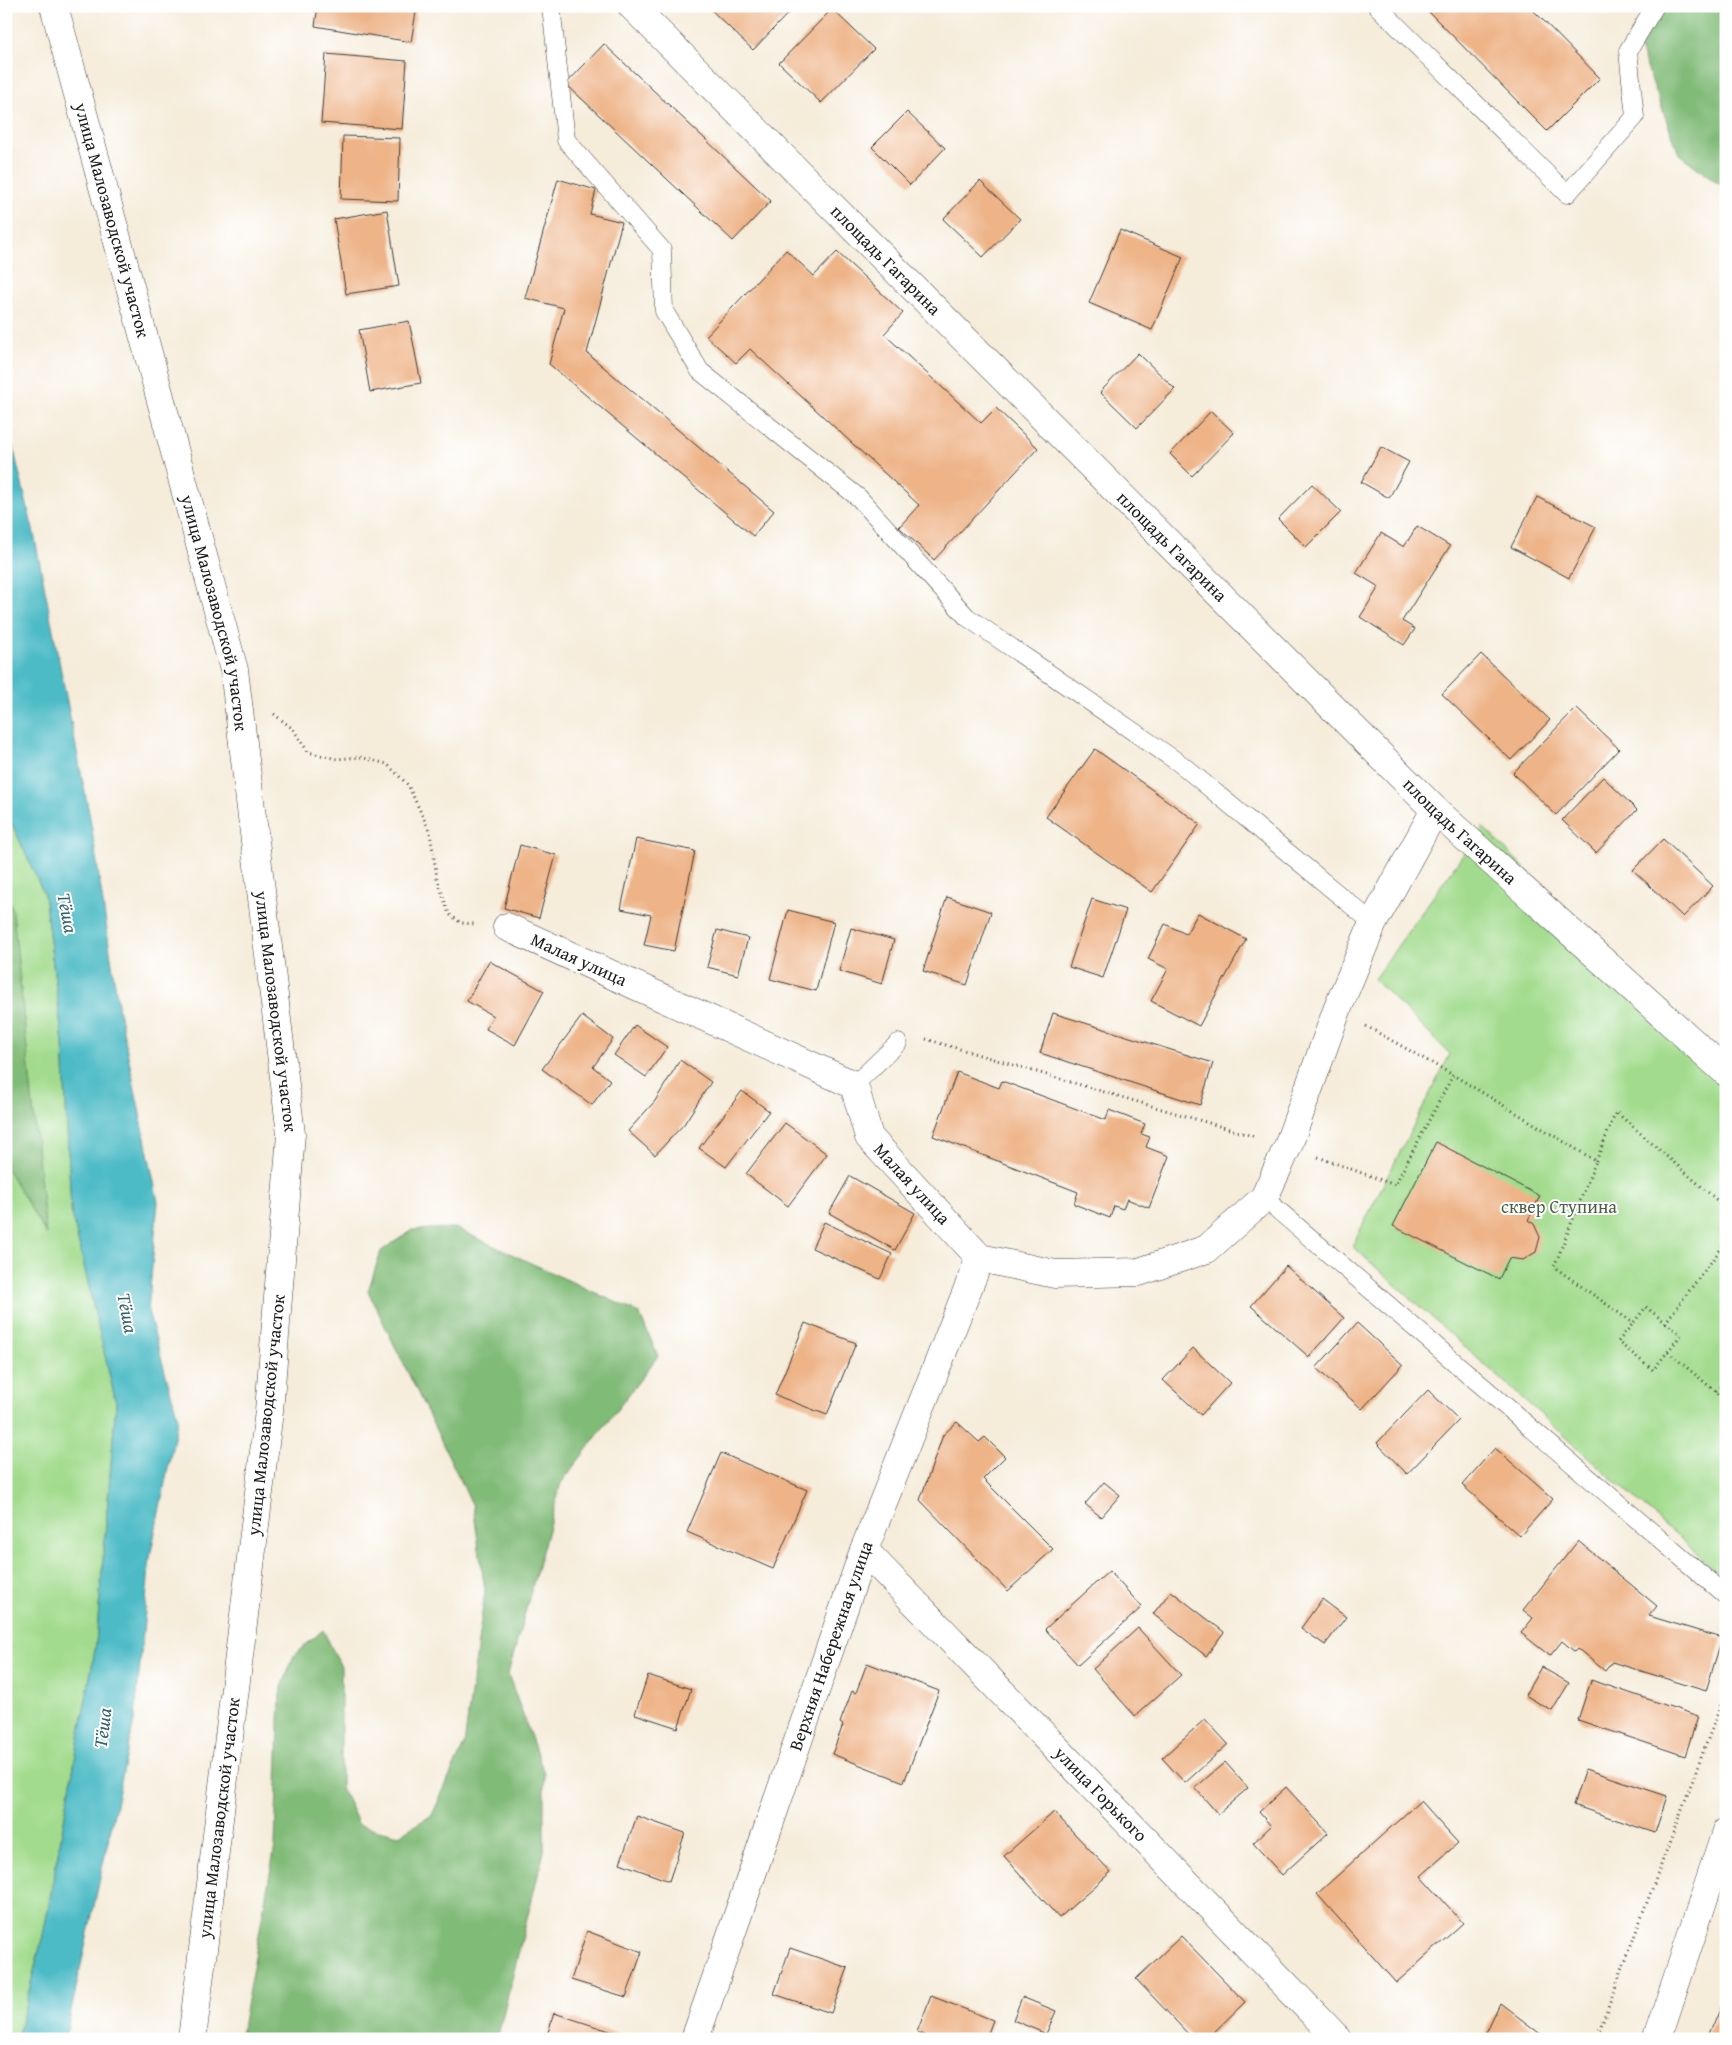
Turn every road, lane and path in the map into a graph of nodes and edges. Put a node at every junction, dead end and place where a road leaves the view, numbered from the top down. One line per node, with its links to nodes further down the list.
1 (54, 6): 6 (street, улица Малозаводской участок)
2 (551, 6): 8 (lane)
3 (632, 6): 7 (street, площадь Гагарина)
4 (1377, 6): 5 (lane)
5 (1655, 6)
6 (238, 706): 9 (path); 31 (street, улица Малозаводской участок)
7 (1435, 810): 8 (street); 12 (street, площадь Гагарина)
8 (1373, 923): 10 (street)
9 (507, 927): 14 (street, Малая улица)
10 (1337, 1010): 13 (path); 15 (street)
11 (898, 1043): 14 (lane); 15 (path)
12 (1726, 1072)
13 (1453, 1075): 15 (path); 16 (path)
14 (854, 1085): 20 (street, Малая улица)
15 (1288, 1146): 17 (street)
16 (1596, 1161): 18 (path); 21 (path)
17 (1264, 1198): 20 (street); 28 (lane)
18 (1726, 1208)
19 (1726, 1242): 22 (path)
20 (980, 1258): 27 (street, Верхняя Набережная улица)
21 (1633, 1323): 22 (path); 23 (path)
22 (1665, 1323): 23 (path)
23 (1668, 1352): 25 (path)
24 (1726, 1380): 25 (path)
25 (1716, 1391): 26 (path)
26 (1726, 1400)
27 (864, 1550): 32 (street, Верхняя Набережная улица); 33 (street, улица Горького)
28 (1726, 1596)
29 (1726, 1691): 34 (path)
30 (1726, 1832): 35 (street)
31 (192, 2039)
32 (694, 2039)
33 (1338, 2039)
34 (1596, 2039)
35 (1657, 2039)

